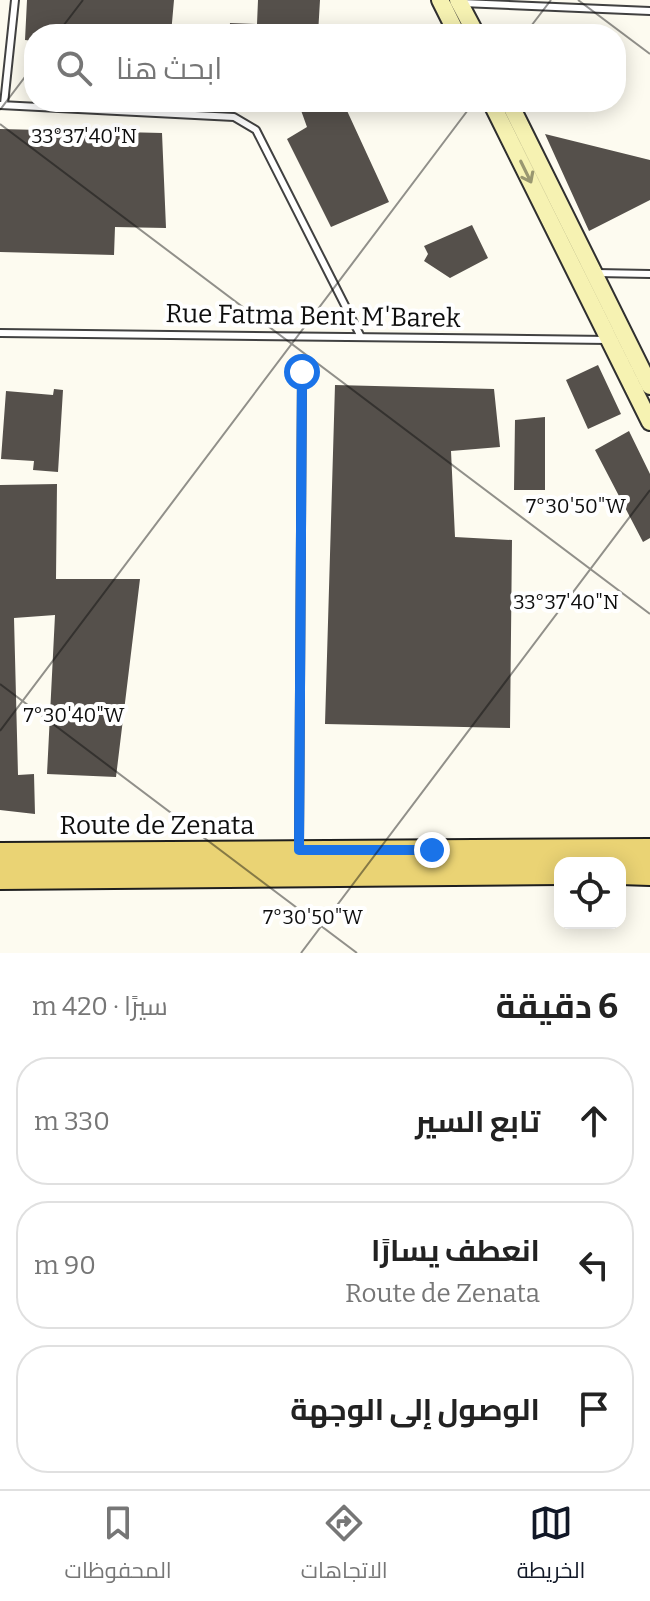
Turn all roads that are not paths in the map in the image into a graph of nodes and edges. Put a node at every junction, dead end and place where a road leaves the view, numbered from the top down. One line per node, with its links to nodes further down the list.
1 (15, 0): 6 (lane)
2 (451, 3): 3 (lane); 4 (main road); 5 (main road)
3 (650, 11)
4 (455, 24)
5 (468, 24)
6 (2, 104): 7 (lane)
7 (24, 105)
8 (145, 112): 15 (lane)
9 (496, 112): 13 (main road, one-way to 13)
10 (514, 112): 11 (main road)
11 (595, 272): 12 (lane); 13 (lane); 16 (main road)
12 (650, 274)
13 (578, 277): 16 (main road)
14 (0, 333): 15 (lane, Rue Fatma Bent M'Barek)
15 (361, 337): 16 (lane, Rue Fatma Bent M'Barek)
16 (618, 339): 18 (main road); 19 (main road)
17 (302, 372): 20 (lane)
18 (650, 386)
19 (650, 422)
20 (299, 850): 21 (main road, Route de Zenata); 22 (main road, Route de Zenata)
21 (650, 851): 23 (main road, Route de Zenata)
22 (0, 852)
23 (0, 859)
24 (650, 861): 25 (main road, Route de Zenata)
25 (0, 867)
26 (554, 875): 29 (main road, Route de Zenata)
27 (626, 875): 28 (main road)
28 (650, 876)
29 (0, 880)

